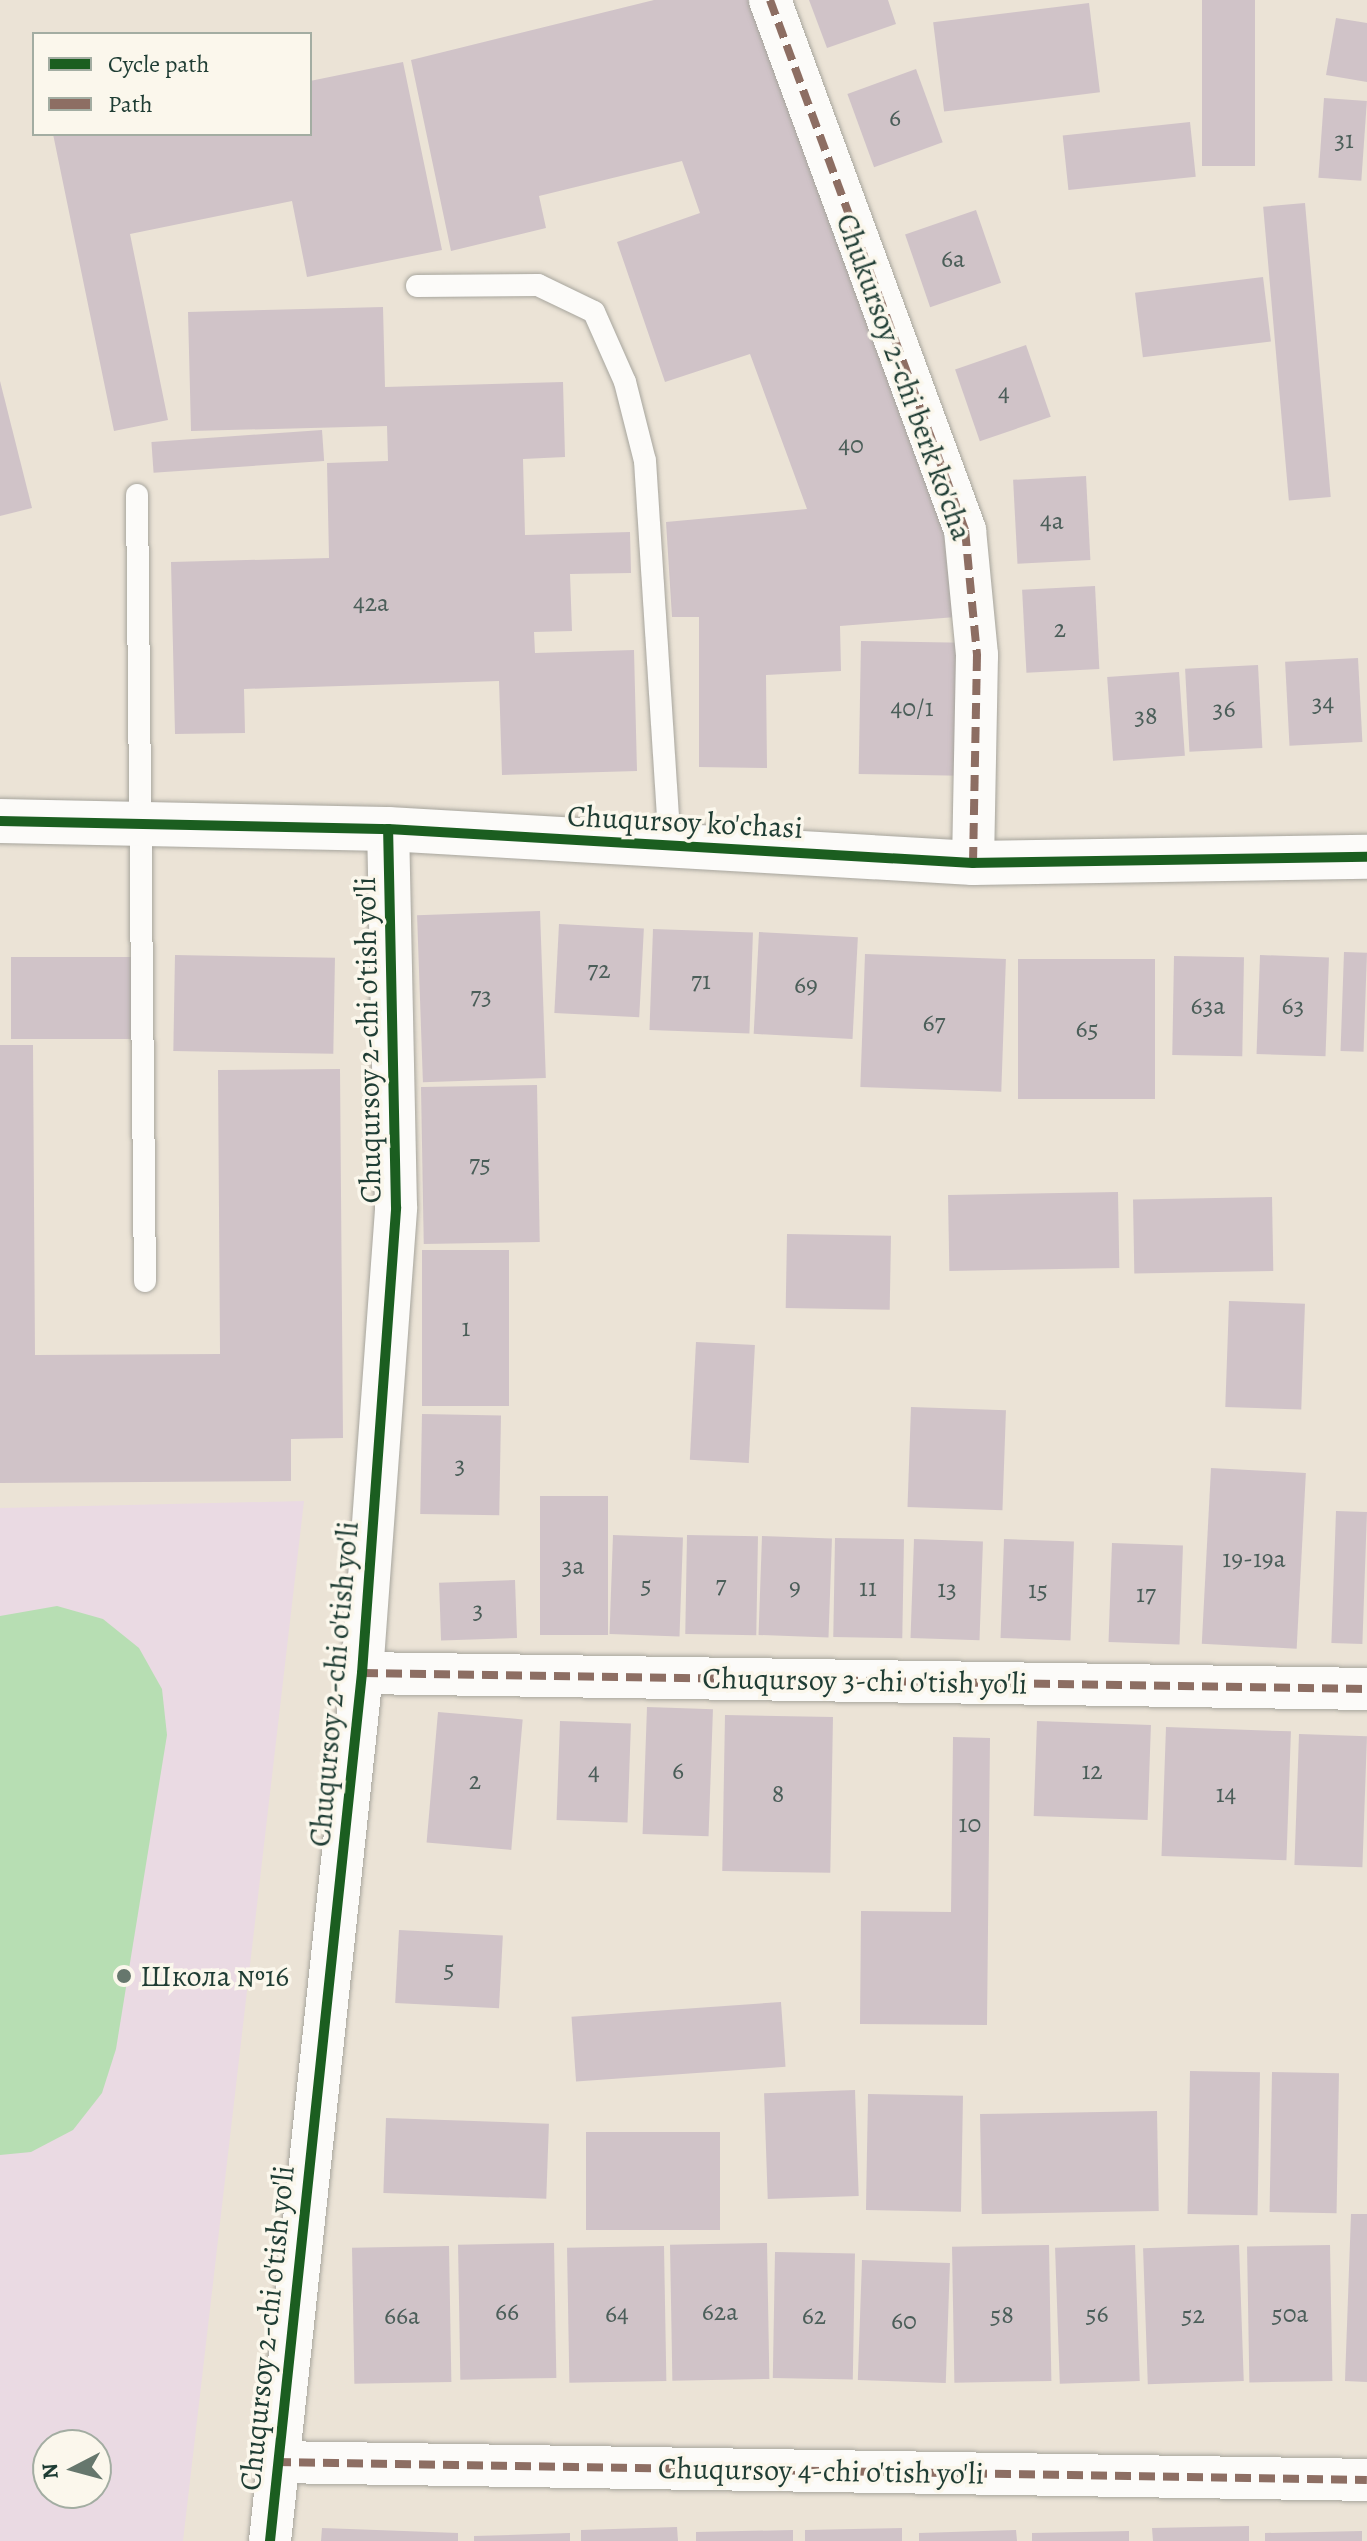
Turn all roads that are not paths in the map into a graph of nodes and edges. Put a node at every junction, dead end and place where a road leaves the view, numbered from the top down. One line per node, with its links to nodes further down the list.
1 (770, 0): 9 (street, Chukursoy 2-chi berk ko'cha)
2 (417, 286): 7 (lane)
3 (137, 495): 5 (lane)
4 (0, 821): 5 (street, Chuqursoy ko'chasi)
5 (146, 822): 6 (street, Chuqursoy ko'chasi); 10 (lane)
6 (388, 829): 7 (street, Chuqursoy ko'chasi); 11 (street, Chuqursoy 2-chi o'tish yo'li)
7 (670, 845): 9 (street, Chuqursoy ko'chasi)
8 (1367, 857): 9 (street, Chuqursoy ko'chasi)
9 (973, 863)
10 (145, 1281)
11 (362, 1673): 12 (street, Chuqursoy 3-chi o'tish yo'li); 13 (street, Chuqursoy 2-chi o'tish yo'li)
12 (1367, 1689)
13 (275, 2462): 14 (street, Chuqursoy 4-chi o'tish yo'li); 15 (street, Chuqursoy 2-chi o'tish yo'li)
14 (1367, 2480)
15 (270, 2541)

